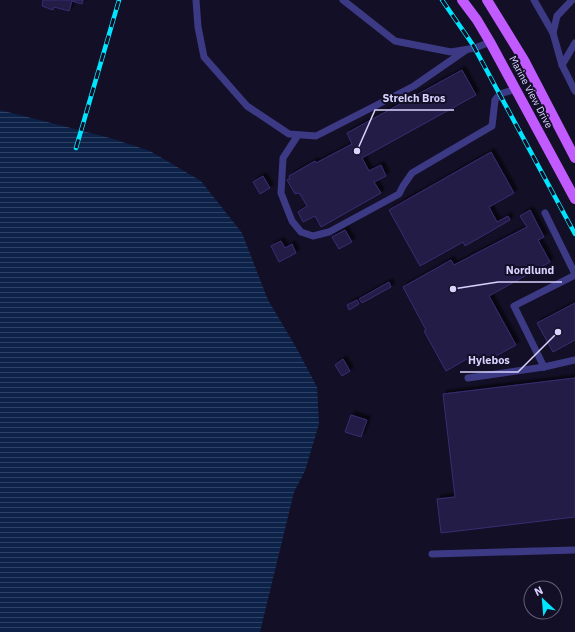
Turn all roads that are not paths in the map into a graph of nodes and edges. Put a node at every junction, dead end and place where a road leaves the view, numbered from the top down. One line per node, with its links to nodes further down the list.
1 (196, 0): 14 (lane)
2 (343, 0): 10 (lane)
3 (462, 0): 8 (main road, Marine View Drive)
4 (487, 0): 15 (main road, Marine View Drive)
5 (534, 0): 7 (lane)
6 (572, 0): 7 (lane)
7 (552, 33): 11 (lane)
8 (490, 42): 10 (lane); 12 (main road, Marine View Drive)
9 (575, 43): 11 (lane)
10 (466, 50): 14 (lane)
11 (562, 64): 13 (lane)
12 (516, 89): 14 (lane); 16 (main road, Marine View Drive)
13 (575, 91)
14 (298, 135)
15 (575, 158)
16 (575, 199)
17 (545, 213): 18 (lane)
18 (575, 275): 20 (lane)
19 (575, 360): 20 (lane)
20 (544, 366): 21 (lane)
21 (468, 378)
22 (575, 550): 23 (lane)
23 (432, 554)

